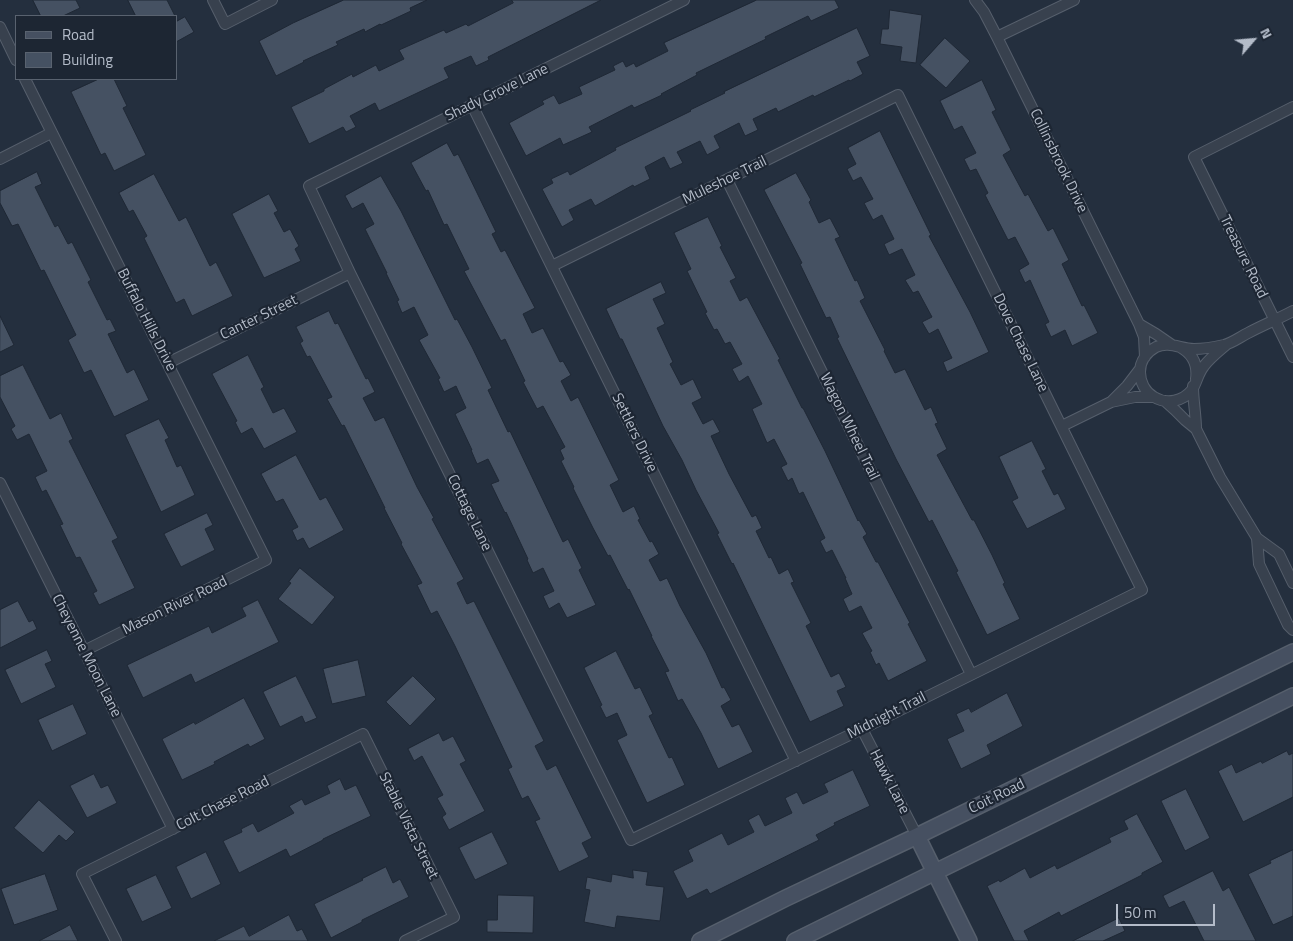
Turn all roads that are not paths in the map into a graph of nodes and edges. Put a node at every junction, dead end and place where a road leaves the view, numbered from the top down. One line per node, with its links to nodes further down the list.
1 (213, 0): 2 (street)
2 (272, 0)
3 (684, 0): 11 (street, Shady Grove Lane)
4 (976, 0): 7 (street, Collinsbrook Drive)
5 (1074, 0): 7 (street)
6 (0, 27): 8 (street)
7 (997, 37): 21 (street, Collinsbrook Drive)
8 (15, 58)
9 (26, 80): 13 (street, Buffalo Hills Drive)
10 (898, 95): 15 (street, Muleshoe Trail); 30 (street, Dove Chase Lane)
11 (472, 105): 16 (street, Shady Grove Lane); 17 (street, Settlers Drive)
12 (1293, 107): 20 (street, Treasure Road)
13 (52, 133): 14 (street); 25 (street, Buffalo Hills Drive)
14 (0, 159)
15 (727, 180): 17 (street, Muleshoe Trail); 40 (street, Wagon Wheel Trail)
16 (309, 186): 18 (street, Cottage Lane)
17 (552, 266): 44 (street, Settlers Drive)
18 (350, 273): 25 (street, Canter Street); 47 (street, Cottage Lane)
19 (1293, 311): 20 (street)
20 (1275, 320): 22 (street); 24 (street, Treasure Road)
21 (1139, 324): 23 (street, Collinsbrook Drive); 26 (street, Collinsbrook Drive)
22 (1226, 345): 23 (street); 27 (street)
23 (1176, 346): 26 (street); 27 (street, Collinsbrook Drive)
24 (1293, 357)
25 (168, 363): 34 (street, Buffalo Hills Drive)
26 (1142, 364): 28 (street, Collinsbrook Drive); 29 (street)
27 (1194, 384): 28 (street); 31 (street, Collinsbrook Drive)
28 (1159, 399): 29 (street); 31 (street, Collinsbrook Drive)
29 (1111, 402): 30 (street)
30 (1062, 426): 36 (street, Dove Chase Lane)
31 (1196, 429): 33 (street, Collinsbrook Drive)
32 (0, 483): 38 (street, Cheyenne Moon Lane)
33 (1257, 538): 35 (street, Collinsbrook Drive); 37 (street, Collinsbrook Drive)
34 (266, 560): 38 (street, Mason River Road)
35 (1293, 583)
36 (1142, 590): 40 (street, Midnight Trail)
37 (1293, 630)
38 (84, 651): 45 (street, Cheyenne Moon Lane)
39 (1293, 652): 46 (main road, Coit Road)
40 (971, 674): 42 (street, Midnight Trail)
41 (1293, 696): 48 (main road)
42 (862, 729): 44 (street, Midnight Trail); 46 (street, Hawk Lane)
43 (363, 734): 45 (street, Colt Chase Road); 50 (street, Stable Vista Street)
44 (796, 761): 47 (street, Midnight Trail)
45 (173, 829): 49 (street, Colt Chase Road)
46 (917, 836): 48 (main road); 51 (main road, Coit Road)
47 (631, 840)
48 (935, 872): 52 (main road); 53 (main road)
49 (116, 941)
50 (405, 941)
51 (700, 941)
52 (795, 941)
53 (969, 941)

